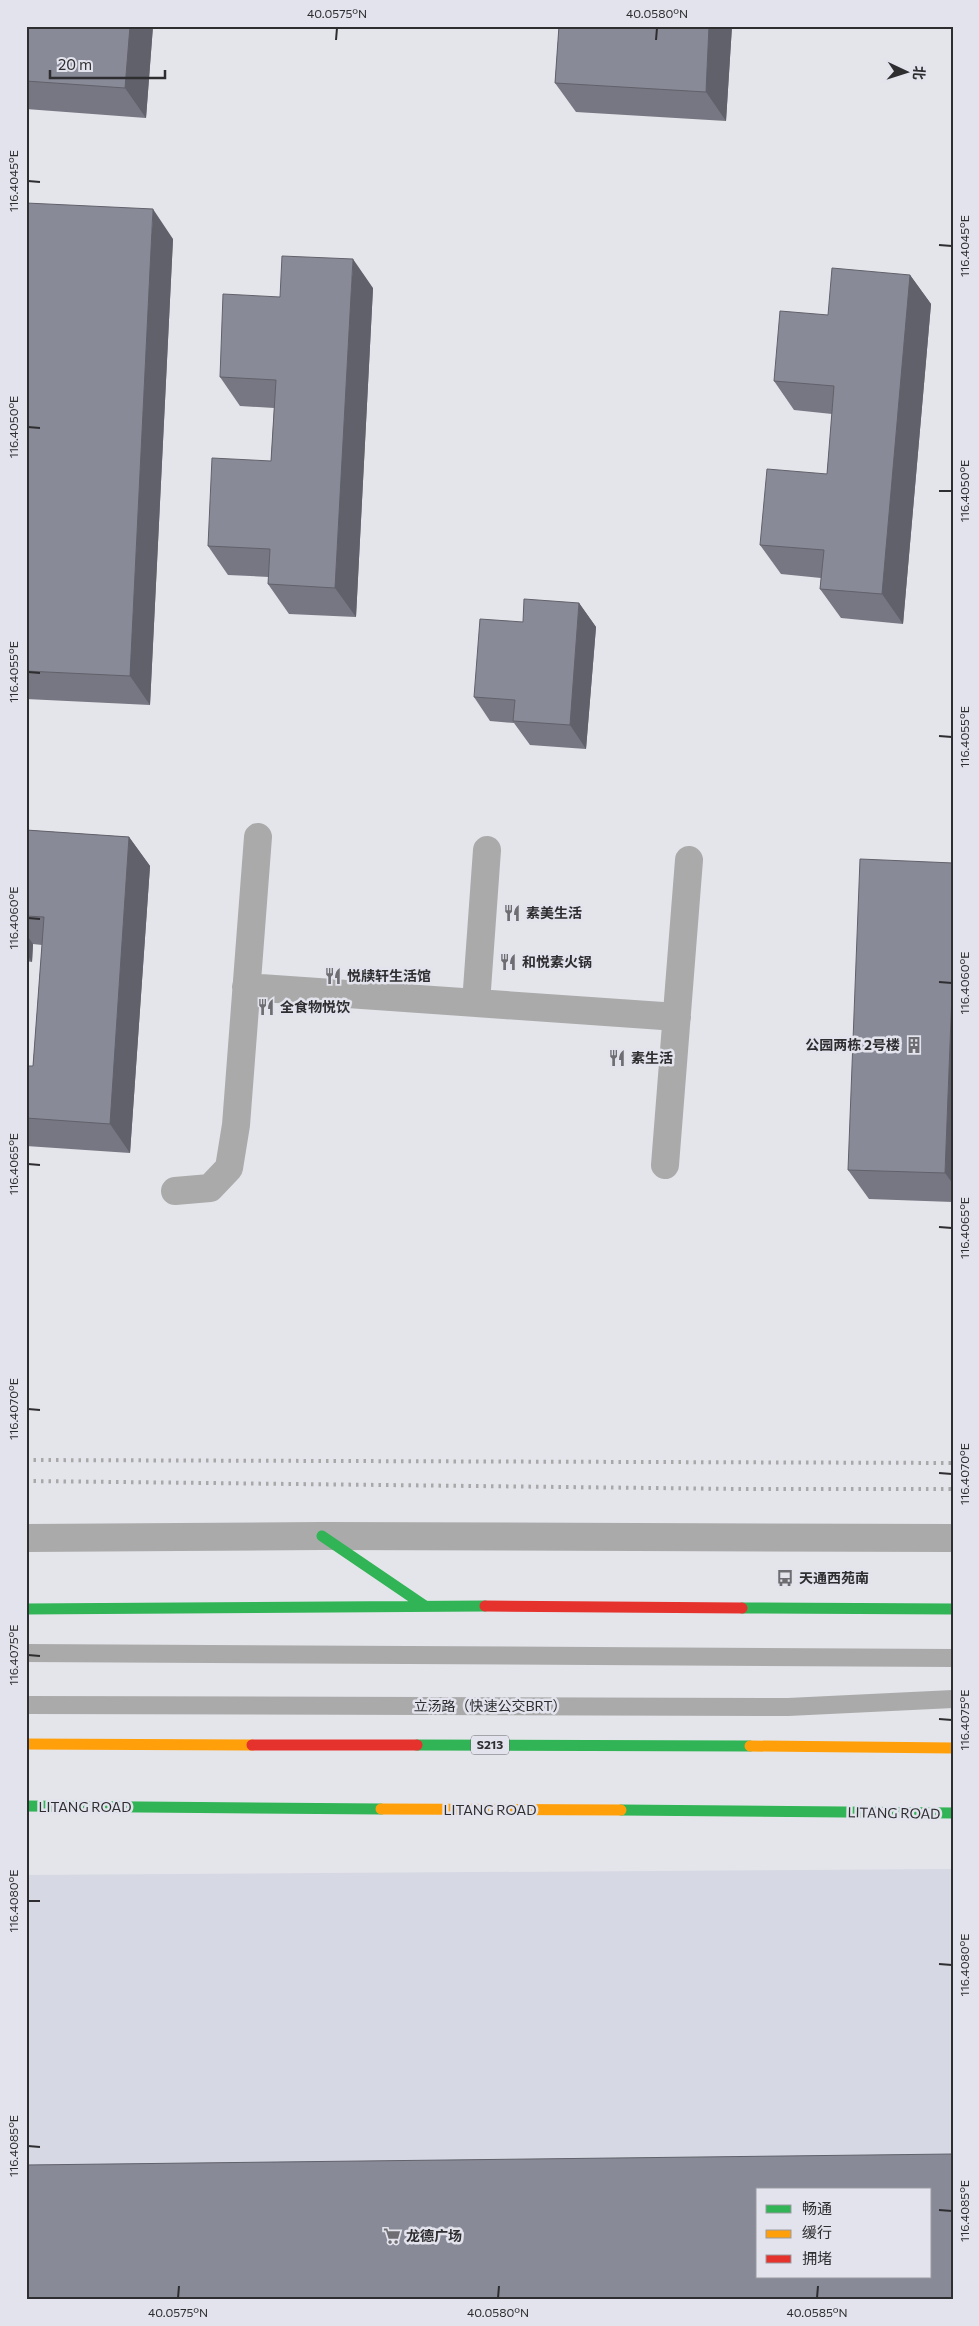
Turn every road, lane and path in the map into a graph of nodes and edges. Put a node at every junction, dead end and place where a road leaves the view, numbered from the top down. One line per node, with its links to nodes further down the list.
1 (258, 837): 4 (street)
2 (487, 850): 5 (street)
3 (688, 860): 6 (street)
4 (246, 987): 5 (street); 8 (street)
5 (476, 1003): 6 (street)
6 (677, 1018): 7 (street)
7 (665, 1165)
8 (175, 1191)
9 (322, 1536): 10 (street); 11 (street); 12 (main road)
10 (26, 1538)
11 (953, 1538)
12 (425, 1606): 13 (main road); 14 (main road)
13 (26, 1609)
14 (953, 1609)
15 (26, 1653): 16 (lane)
16 (953, 1658)
17 (953, 1699): 18 (lane, 立汤路（快速公交BRT）)
18 (26, 1705)
19 (26, 1744): 20 (main road, S213)
20 (953, 1748)
21 (26, 1806): 22 (main road, LITANG ROAD)
22 (953, 1813)

